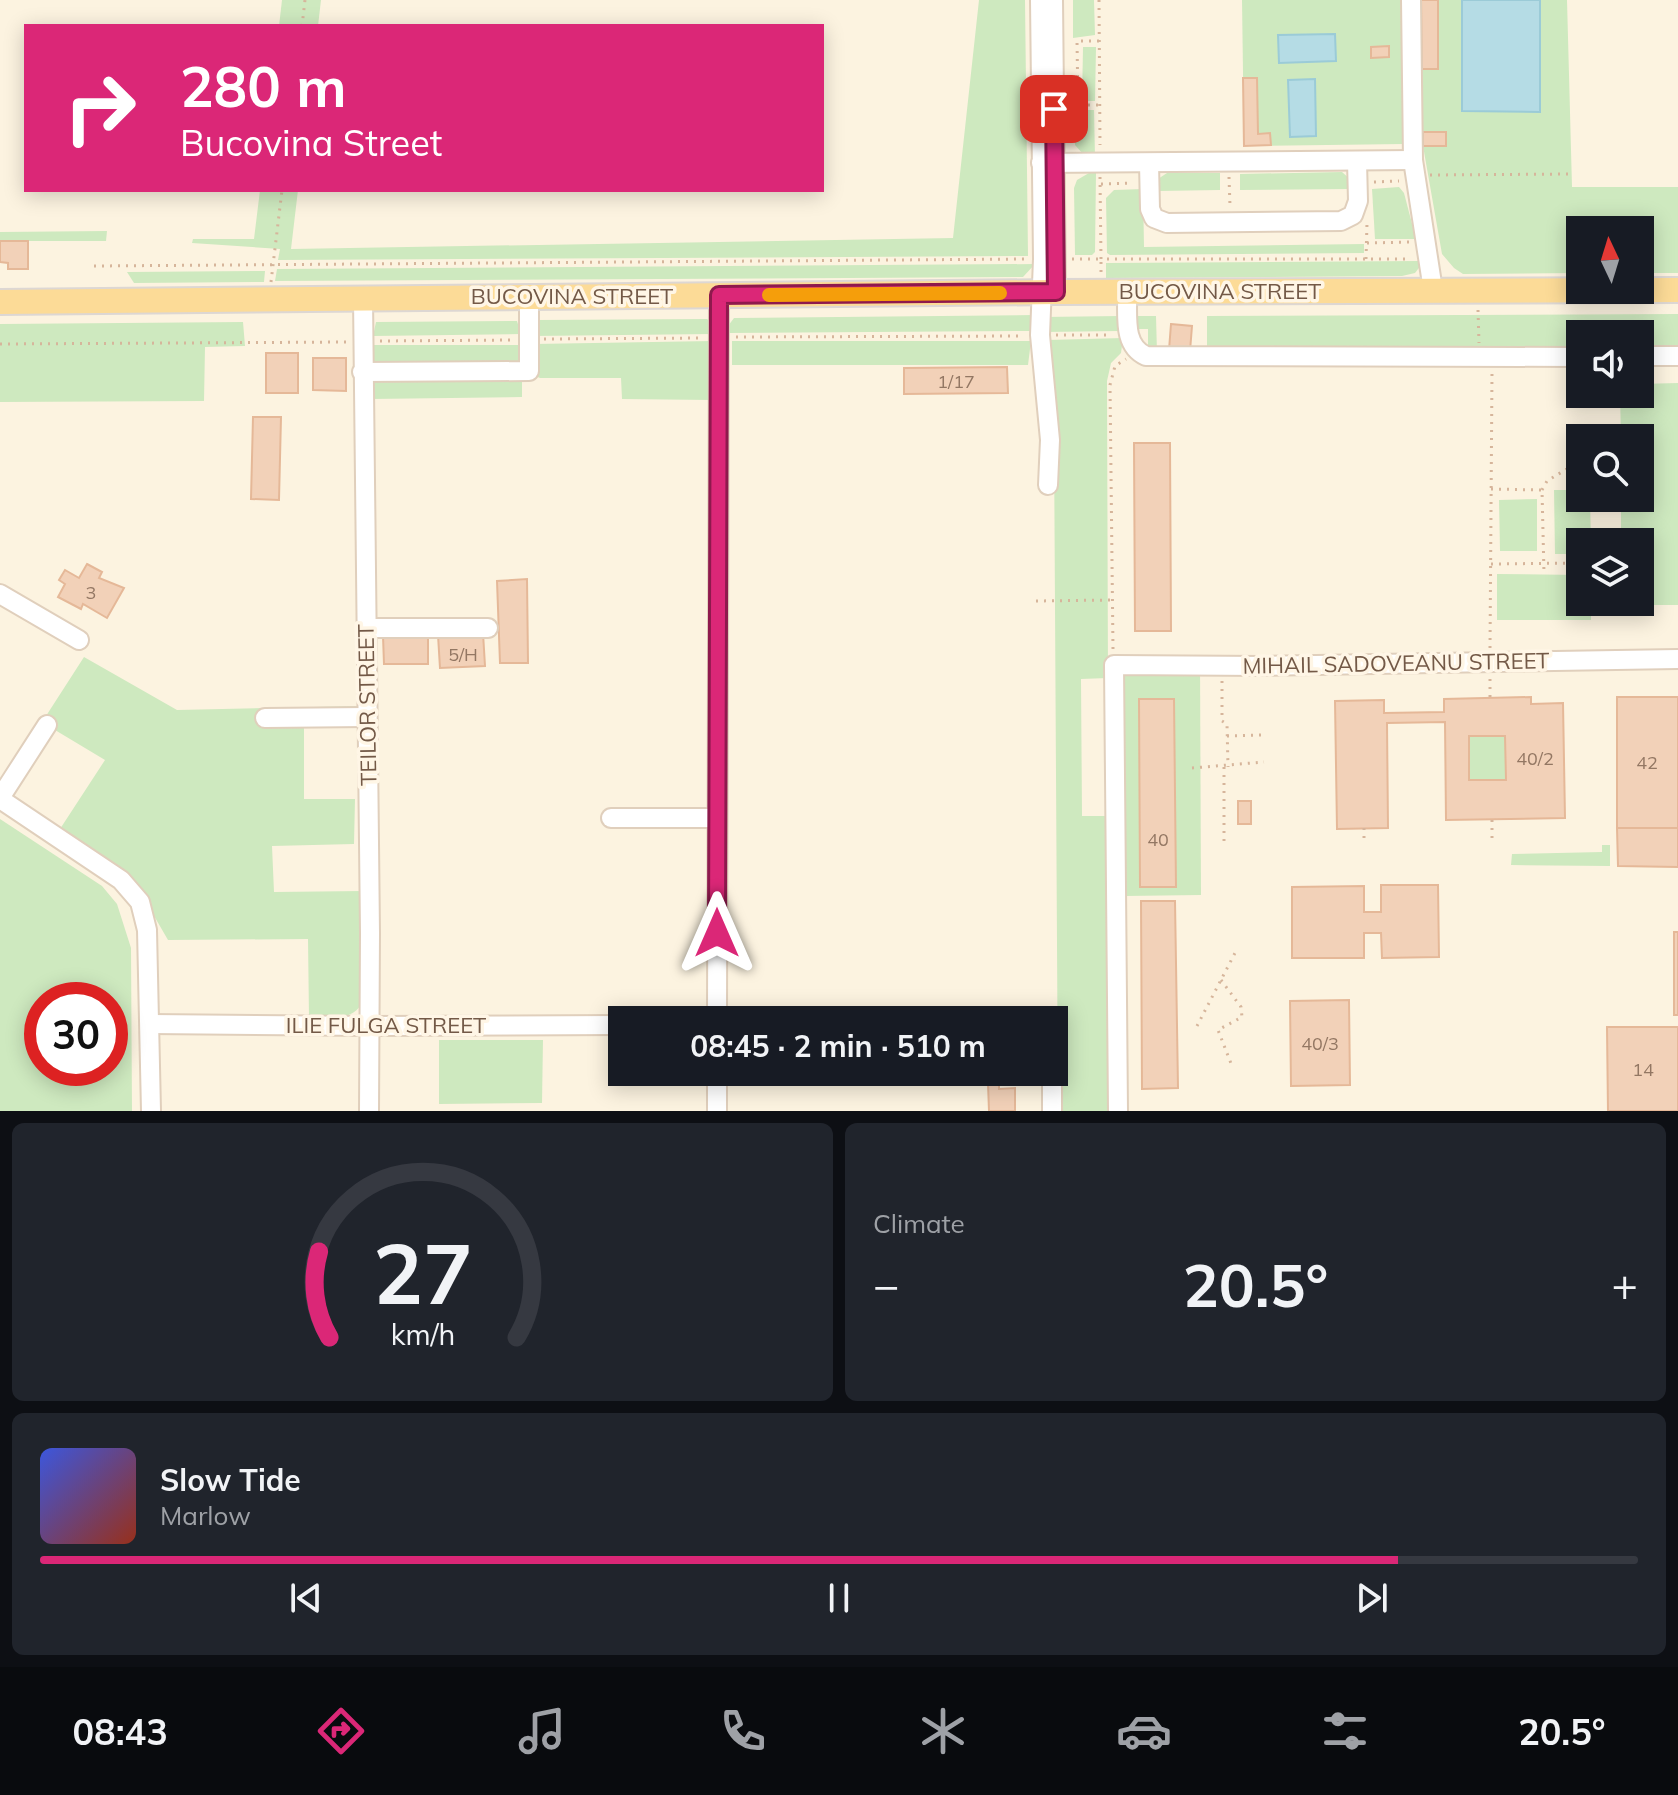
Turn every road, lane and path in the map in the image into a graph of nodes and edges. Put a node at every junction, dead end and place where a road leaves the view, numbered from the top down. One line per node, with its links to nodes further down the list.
1 (305, 0): 6 (path)
2 (1040, 0): 13 (street)
3 (1053, 0): 13 (street)
4 (1099, 0): 7 (path)
5 (1411, 0): 14 (street)
6 (302, 24)
7 (1099, 41): 8 (path); 8 (path)
8 (1100, 105): 11 (path)
9 (1357, 161): 10 (street); 14 (street); 19 (street)
10 (1229, 162): 12 (street); 19 (path)
11 (1100, 163): 12 (street); 13 (street); 17 (path)
12 (1149, 163): 16 (street)
13 (1048, 164): 23 (street); 31 (street)
14 (1414, 167): 15 (path); 25 (street)
15 (1571, 174)
16 (1149, 183): 17 (path); 19 (street)
17 (1101, 184): 24 (path)
18 (282, 192): 27 (path)
19 (1230, 222)
20 (1418, 242): 21 (path)
21 (1367, 243)
22 (1031, 259): 27 (path)
23 (1055, 259): 24 (path); 31 (street)
24 (1101, 259): 25 (path)
25 (1427, 259): 28 (street)
26 (94, 266): 27 (path)
27 (273, 266): 36 (path)
28 (1433, 290): 29 (main road, BUCOVINA STREET); 32 (main road, BUCOVINA STREET)
29 (1478, 290): 30 (main road, BUCOVINA STREET); 47 (path)
30 (1678, 290)
31 (1049, 292): 32 (main road, BUCOVINA STREET); 33 (main road, BUCOVINA STREET); 38 (street)
32 (1127, 292): 42 (street)
33 (719, 295): 34 (main road, BUCOVINA STREET); 39 (street)
34 (529, 297): 35 (main road, BUCOVINA STREET); 40 (street)
35 (363, 298): 36 (main road, BUCOVINA STREET); 41 (street, TEILOR STREET)
36 (270, 299): 37 (main road, BUCOVINA STREET)
37 (0, 302)
38 (1040, 335): 39 (path); 42 (path); 50 (street)
39 (718, 338): 40 (path); 78 (street)
40 (529, 340): 41 (path); 48 (street)
41 (362, 342): 43 (path); 48 (street, TEILOR STREET)
42 (1133, 343): 47 (street); 58 (path)
43 (0, 344)
44 (1654, 356): 45 (street)
45 (1678, 356)
46 (1566, 357): 47 (street)
47 (1492, 358): 51 (path)
48 (362, 372): 60 (street, TEILOR STREET)
49 (1566, 469): 52 (path)
50 (1048, 485)
51 (1491, 489): 52 (path); 55 (path)
52 (1542, 490): 53 (path)
53 (1544, 563): 54 (path); 55 (path); 56 (path)
54 (1566, 563)
55 (1491, 564): 65 (path)
56 (1544, 574)
57 (0, 594): 62 (street)
58 (1113, 600): 59 (path); 64 (path)
59 (1036, 601)
60 (366, 628): 61 (street); 68 (street, TEILOR STREET)
61 (488, 628)
62 (79, 640)
63 (1678, 659): 65 (street, MIHAIL SADOVEANU STREET)
64 (1114, 665): 65 (street, MIHAIL SADOVEANU STREET); 98 (street)
65 (1490, 670): 67 (path)
66 (1222, 680): 72 (path)
67 (1490, 698)
68 (367, 717): 69 (street); 89 (street, TEILOR STREET)
69 (265, 718)
70 (47, 725): 76 (street)
71 (1263, 735): 72 (path)
72 (1227, 736): 74 (path)
73 (1264, 762): 74 (path)
74 (1226, 767): 75 (path); 82 (path)
75 (1192, 768)
76 (0, 799): 87 (street)
77 (611, 818): 78 (street)
78 (717, 818): 86 (street)
79 (1492, 820): 81 (path)
80 (1364, 828): 83 (path)
81 (1492, 842)
82 (1224, 844)
83 (1364, 844)
84 (1235, 953): 85 (path)
85 (1221, 980): 90 (path); 91 (path)
86 (717, 1006)
87 (150, 1024): 89 (street, ILIE FULGA STREET); 94 (street)
88 (608, 1025): 89 (street, ILIE FULGA STREET)
89 (369, 1026): 95 (street, TEILOR STREET)
90 (1197, 1026)
91 (1232, 1066)
92 (717, 1086): 96 (street)
93 (1052, 1086): 97 (street)
94 (151, 1111)
95 (369, 1111)
96 (717, 1111)
97 (1052, 1111)
98 (1118, 1111)

